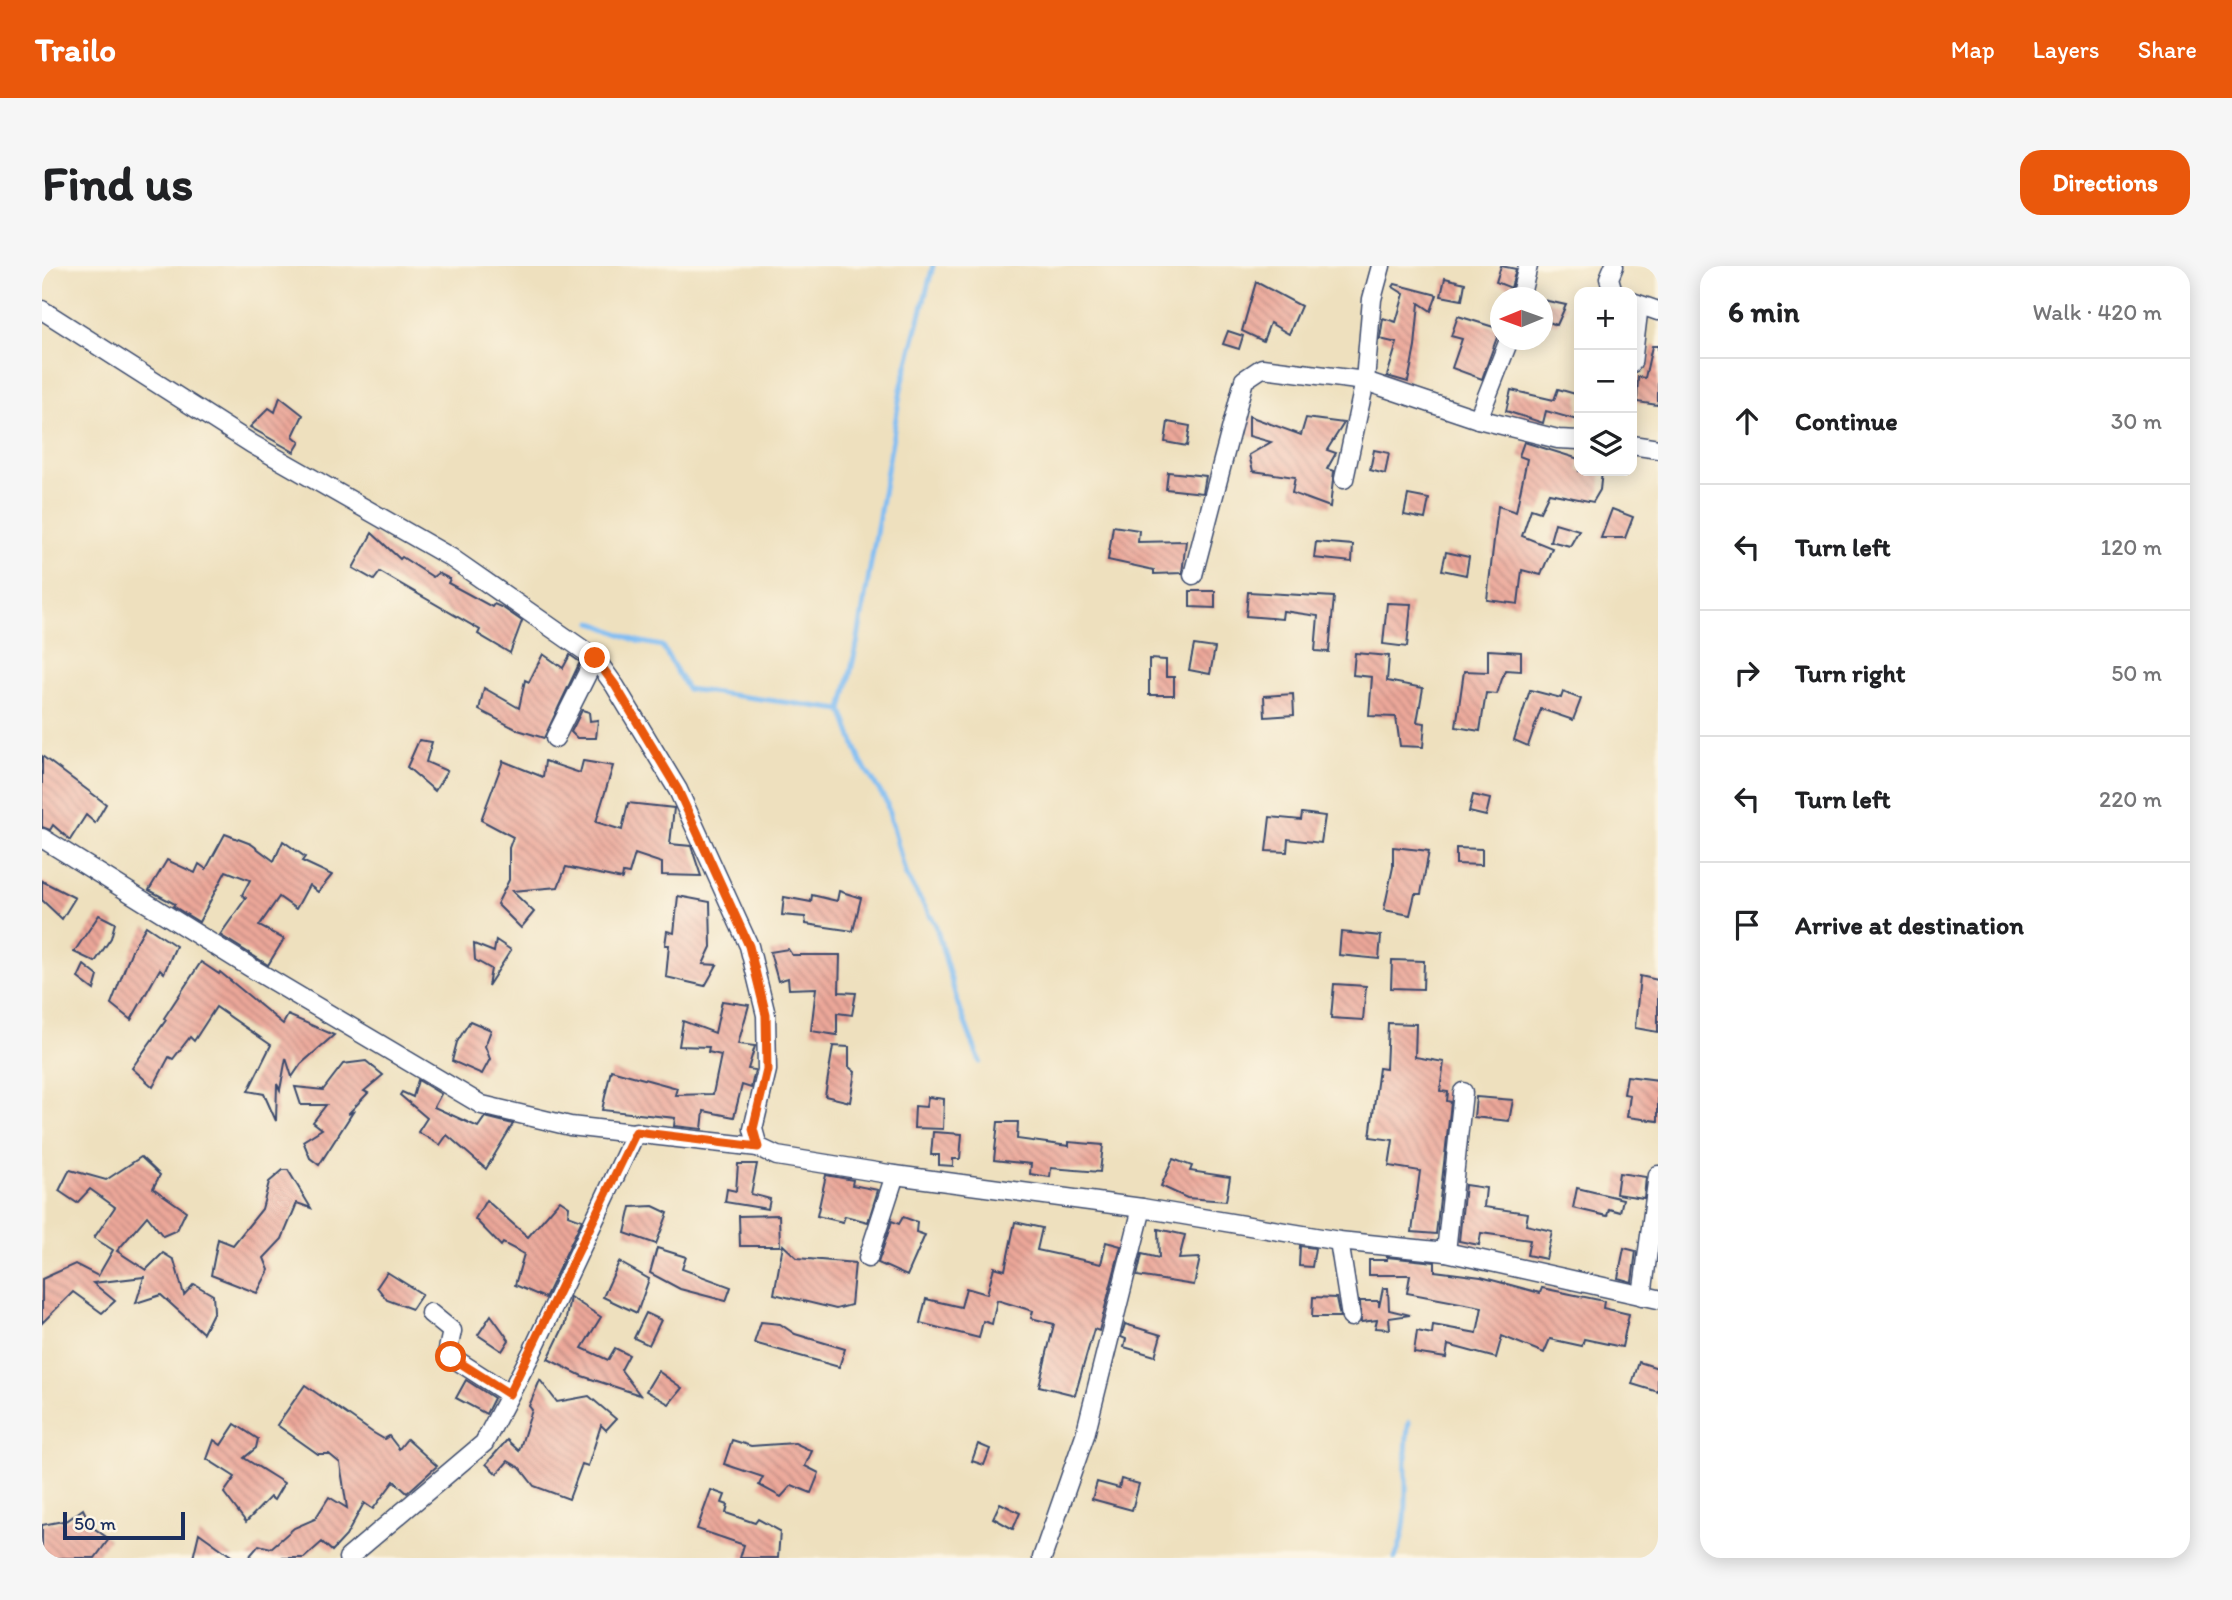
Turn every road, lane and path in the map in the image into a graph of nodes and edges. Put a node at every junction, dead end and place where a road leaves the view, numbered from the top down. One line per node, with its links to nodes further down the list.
1 (1381, 266): 10 (street)
2 (1528, 266): 4 (street)
3 (1614, 266): 5 (street)
4 (1523, 287)
5 (1612, 287)
6 (1637, 304): 8 (street)
7 (42, 310): 17 (street)
8 (1658, 311)
9 (1505, 350): 11 (street)
10 (1365, 381): 11 (street); 15 (street); 16 (street)
11 (1478, 419): 12 (street)
12 (1574, 440)
13 (1637, 446): 14 (street)
14 (1658, 449)
15 (1344, 479)
16 (1194, 575)
17 (595, 658): 18 (street); 22 (street)
18 (555, 738)
19 (42, 838): 21 (street)
20 (1463, 1092): 27 (street)
21 (636, 1132): 22 (street); 32 (street)
22 (758, 1147): 23 (street)
23 (895, 1175): 25 (street); 28 (street)
24 (1658, 1175): 29 (street)
25 (1142, 1208): 26 (street); 34 (street)
26 (1339, 1241): 27 (street); 31 (street)
27 (1446, 1252): 29 (street)
28 (868, 1258)
29 (1650, 1298)
30 (430, 1313): 32 (street)
31 (1351, 1317)
32 (509, 1394): 33 (street)
33 (348, 1558)
34 (1042, 1558)

